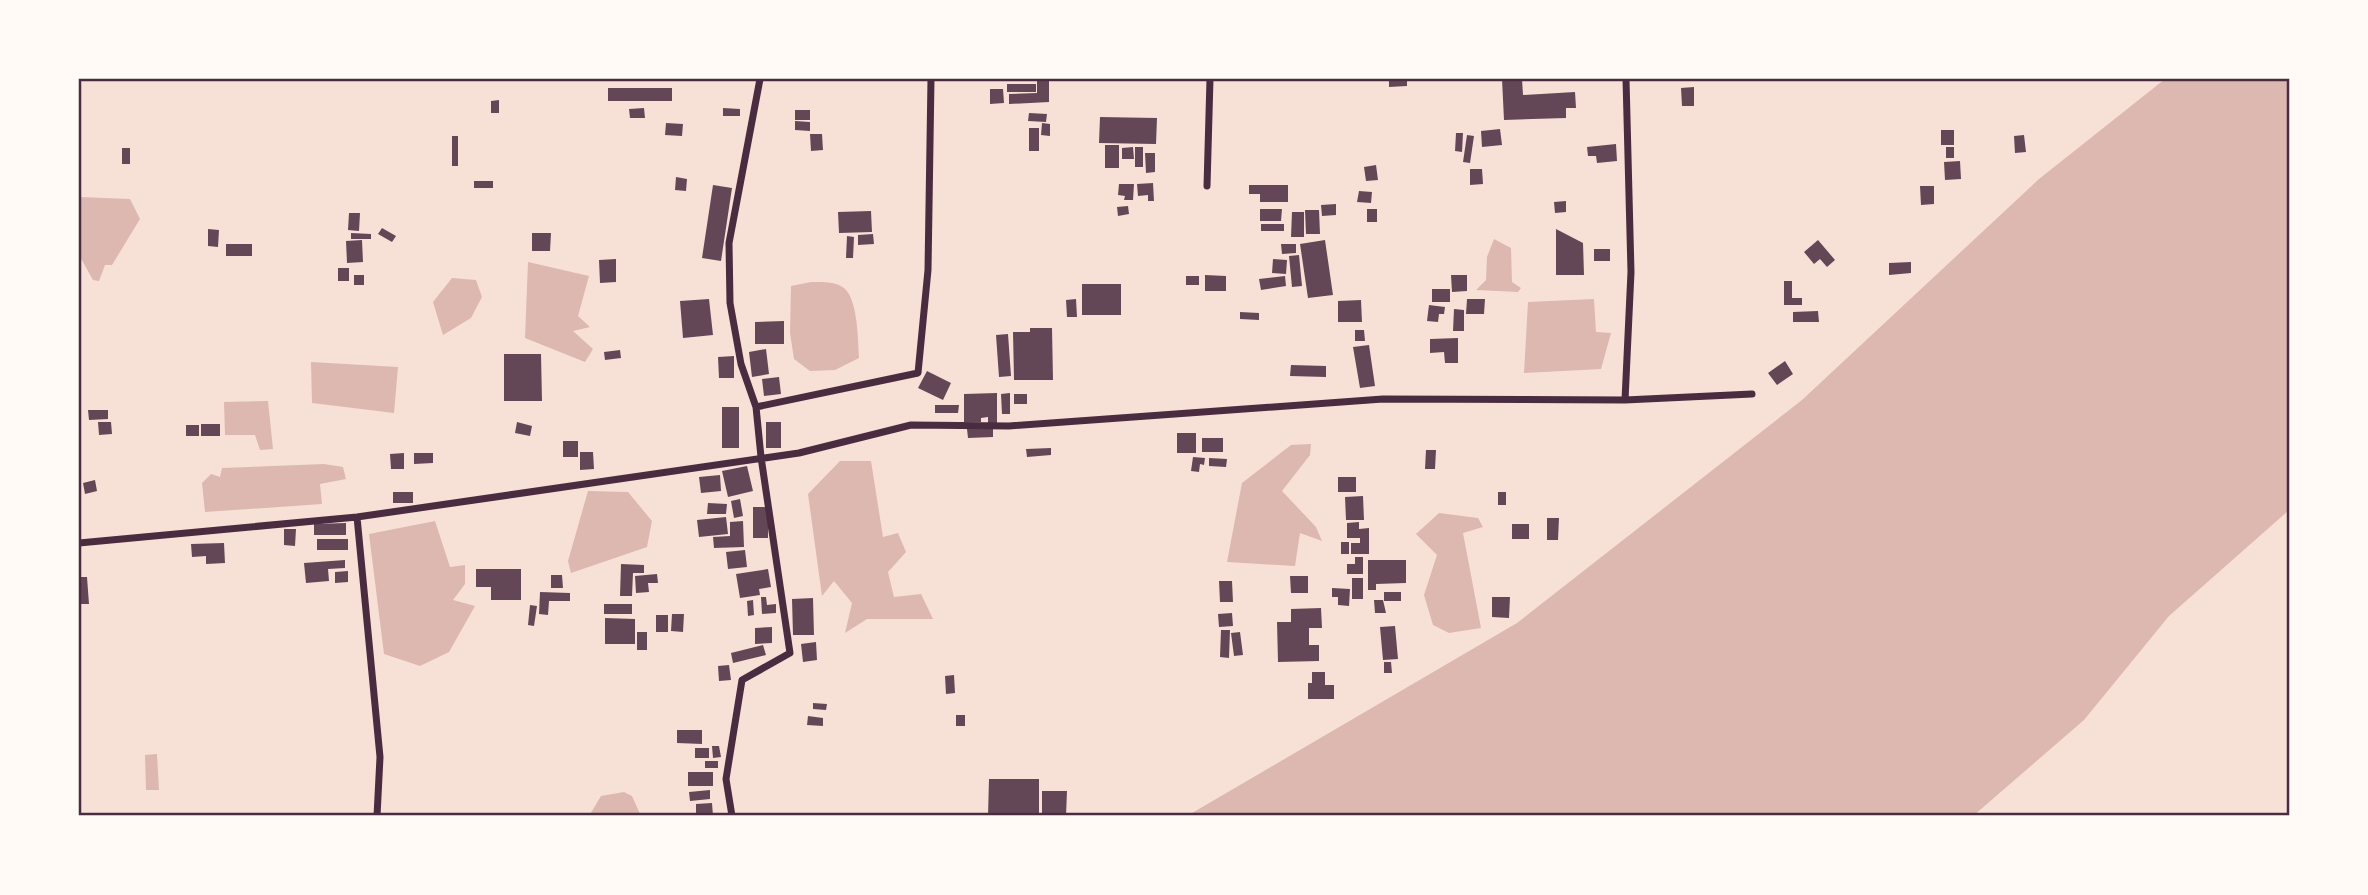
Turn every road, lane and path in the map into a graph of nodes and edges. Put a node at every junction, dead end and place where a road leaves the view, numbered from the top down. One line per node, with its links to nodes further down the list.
1 (760, 79): 8 (street)
2 (931, 79): 8 (street)
3 (1210, 79): 5 (street)
4 (1626, 79): 7 (street)
5 (1207, 186)
6 (1752, 394): 7 (street)
7 (1625, 400): 9 (street)
8 (756, 407): 9 (street)
9 (761, 457): 10 (street); 13 (street)
10 (357, 517): 11 (street); 12 (street)
11 (79, 543)
12 (377, 816)
13 (732, 816)

